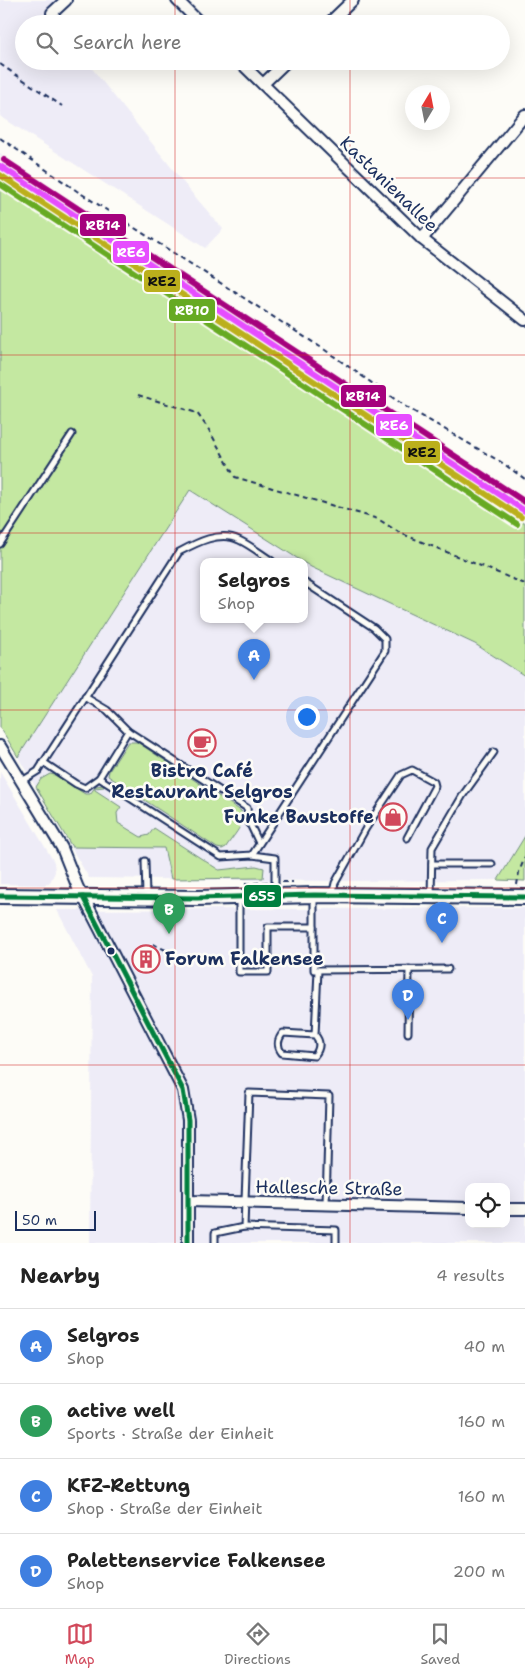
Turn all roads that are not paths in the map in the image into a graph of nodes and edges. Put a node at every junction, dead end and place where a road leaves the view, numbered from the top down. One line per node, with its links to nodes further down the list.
1 (66, 0): 4 (street)
2 (177, 0): 5 (street)
3 (353, 0): 6 (street)
4 (52, 13)
5 (192, 15)
6 (337, 15)
7 (248, 70): 9 (street, Kastanienallee)
8 (278, 70): 9 (street)
9 (263, 84): 11 (street, Kastanienallee)
10 (525, 115): 11 (street)
11 (422, 238): 12 (street, Kastanienallee)
12 (525, 320)
13 (72, 434): 14 (lane)
14 (0, 544)
15 (267, 558): 17 (lane)
16 (308, 585): 25 (lane)
17 (85, 697): 18 (lane); 21 (lane)
18 (128, 731): 22 (lane); 25 (lane)
19 (0, 746): 23 (street)
20 (494, 752): 28 (lane)
21 (43, 762): 22 (lane); 23 (lane)
22 (99, 778): 26 (lane)
23 (21, 781): 37 (street)
24 (407, 838): 31 (lane)
25 (259, 843): 26 (lane)
26 (252, 855): 33 (lane)
27 (145, 861): 38 (lane)
28 (432, 864): 29 (lane); 34 (lane)
29 (492, 864)
30 (314, 895): 31 (street); 33 (street); 39 (lane)
31 (332, 895): 34 (street)
32 (0, 896): 37 (street)
33 (275, 896): 35 (street)
34 (431, 896): 36 (street)
35 (239, 897): 38 (street); 39 (lane)
36 (521, 897)
37 (83, 898): 38 (street); 45 (street)
38 (146, 898)
39 (314, 927): 42 (lane)
40 (409, 969): 41 (lane); 42 (lane); 43 (lane)
41 (448, 969)
42 (318, 970): 44 (lane)
43 (408, 1033)
44 (315, 1035): 44 (lane)
45 (188, 1201): 46 (street, Hallesche Straße); 52 (street)
46 (245, 1202): 47 (street, Hallesche Straße); 47 (lane); 51 (lane)
47 (326, 1204): 48 (street, Hallesche Straße)
48 (465, 1208)
49 (510, 1209): 50 (street)
50 (525, 1209)
51 (244, 1227): 53 (lane); 54 (lane)
52 (188, 1243)
53 (215, 1243)
54 (336, 1243)

